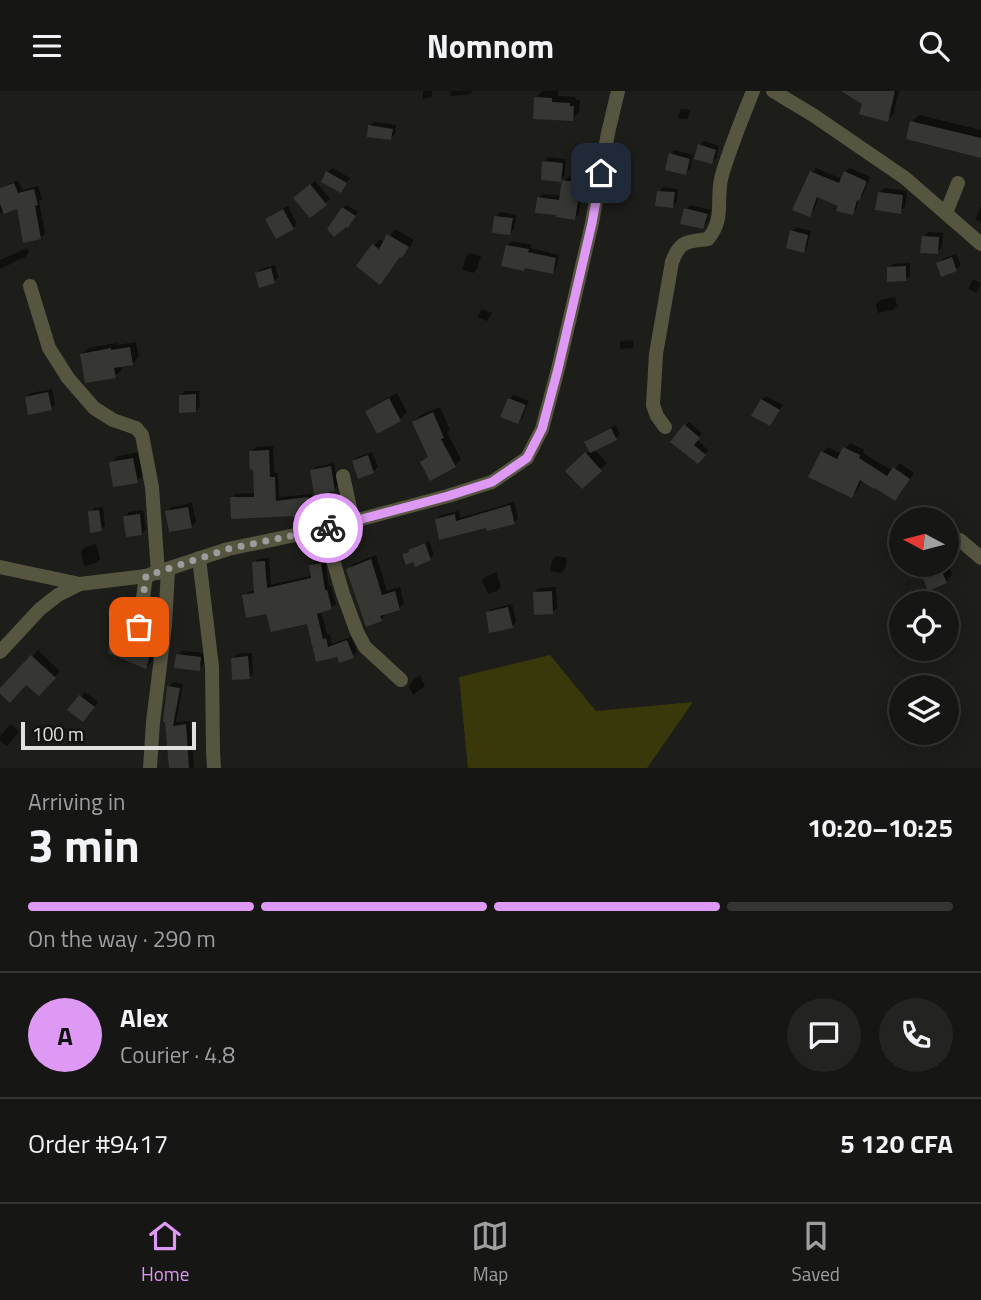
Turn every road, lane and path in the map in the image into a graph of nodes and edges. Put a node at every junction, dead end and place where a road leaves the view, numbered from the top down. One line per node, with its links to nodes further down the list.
1 (618, 91): 10 (street)
2 (752, 91): 8 (street)
3 (774, 91): 5 (street)
4 (958, 183): 5 (street)
5 (946, 213): 6 (street)
6 (981, 244)
7 (30, 286): 16 (street)
8 (665, 428)
9 (343, 476): 10 (street)
10 (354, 521): 11 (street)
11 (324, 529): 13 (street); 20 (street)
12 (960, 540): 14 (street)
13 (199, 558): 16 (street); 22 (street)
14 (981, 558)
15 (0, 567): 17 (street)
16 (157, 573): 17 (street); 18 (street); 21 (street)
17 (80, 584): 19 (street)
18 (139, 627)
19 (0, 652)
20 (401, 680)
21 (150, 768)
22 (214, 768)

